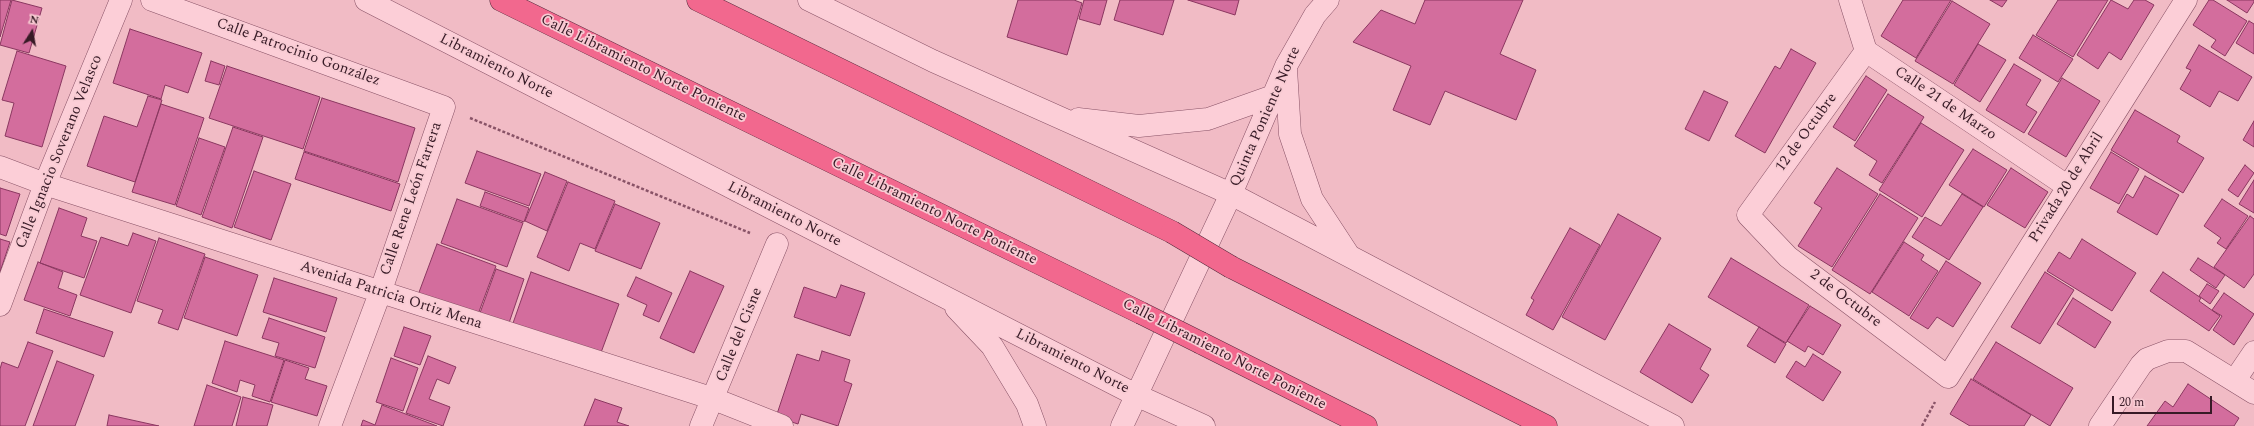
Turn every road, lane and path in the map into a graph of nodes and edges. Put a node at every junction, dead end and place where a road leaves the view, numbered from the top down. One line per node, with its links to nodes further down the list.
1 (121, 0): 16 (street, Calle Ignacio Soverano Velasco)
2 (152, 0): 13 (street, Calle Patrocinio González)
3 (366, 0): 23 (street, Libramiento Norte)
4 (501, 0): 37 (highway, Calle Libramiento Norte Poniente, bridge)
5 (698, 0): 38 (highway, bridge)
6 (809, 0): 14 (street)
7 (1328, 0): 11 (street, Quinta Poniente Norte)
8 (1850, 0): 10 (street)
9 (2186, 0): 17 (street, Privada 20 de Abril)
10 (1866, 51): 17 (street, Calle 21 de Marzo); 19 (street, 12 de Octubre)
11 (1286, 66): 12 (street, Quinta Poniente Norte); 21 (street)
12 (1272, 96): 14 (street); 18 (street, Quinta Poniente Norte)
13 (444, 107): 20 (path); 22 (street, Calle Rene León Farrera)
14 (1058, 117): 18 (street)
15 (0, 167): 16 (street, Avenida Patricia Ortiz Mena)
16 (45, 184): 22 (street, Avenida Patricia Ortiz Mena); 24 (street, Calle Ignacio Soverano Velasco)
17 (2067, 186): 26 (street, Privada 20 de Abril)
18 (1231, 194): 21 (street); 29 (street, Quinta Poniente Norte)
19 (1748, 215): 26 (street, 2 de Octubre)
20 (777, 244): 30 (street, Calle del Cisne)
21 (1350, 257): 39 (street)
22 (380, 293): 30 (street, Avenida Patricia Ortiz Mena); 31 (street, Calle Rene León Farrera)
23 (946, 297): 29 (street, Libramiento Norte); 34 (street)
24 (0, 305)
25 (2254, 352): 27 (street)
26 (1948, 377)
27 (2235, 380): 28 (street); 40 (street)
28 (2254, 393)
29 (1136, 395): 35 (street, Quinta Poniente Norte); 36 (street, Libramiento Norte)
30 (714, 399): 32 (street, Calle del Cisne); 33 (street, Avenida Patricia Ortiz Mena)
31 (330, 426)
32 (701, 426)
33 (782, 426)
34 (1035, 426)
35 (1122, 426)
36 (1204, 426)
37 (1366, 426)
38 (1546, 426)
39 (1673, 426)
40 (2100, 426)

